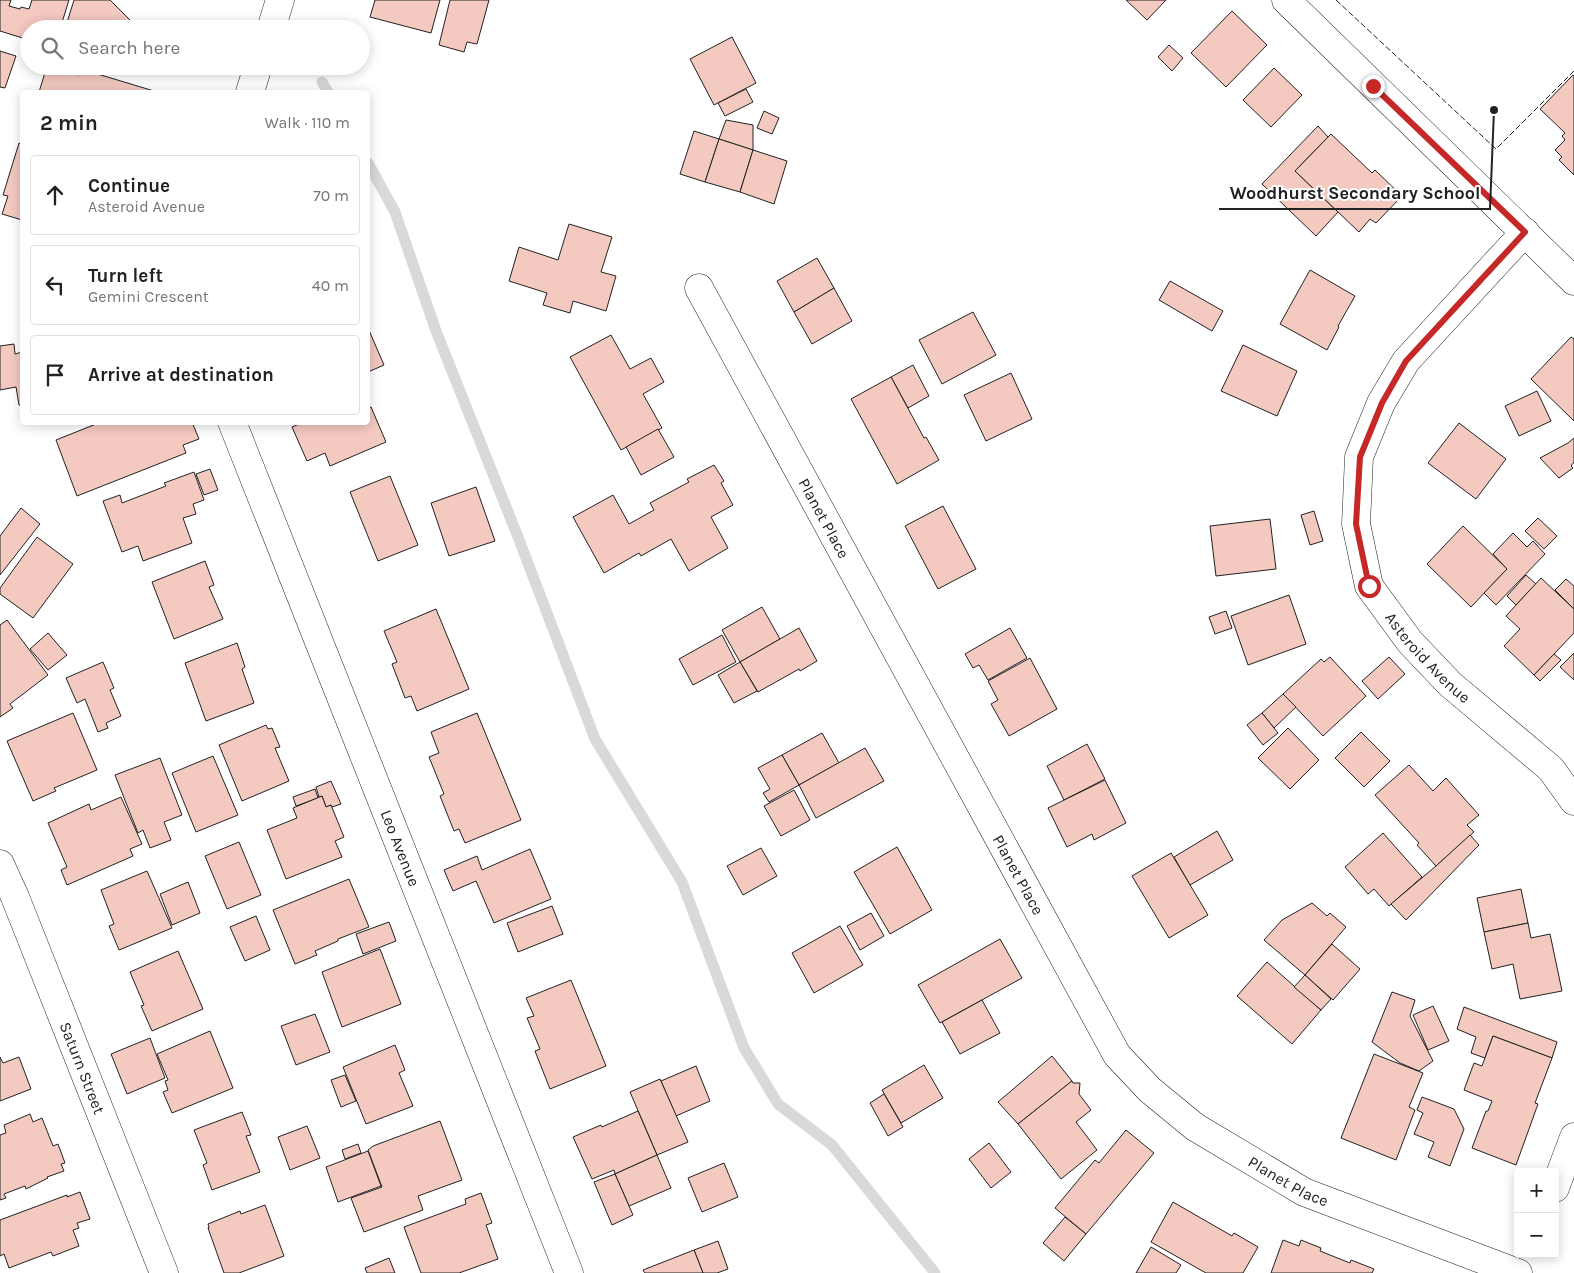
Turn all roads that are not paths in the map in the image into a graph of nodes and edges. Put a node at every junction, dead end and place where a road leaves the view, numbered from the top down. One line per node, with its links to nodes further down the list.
1 (280, 0): 3 (street)
2 (1286, 0): 6 (street)
3 (273, 20)
4 (255, 75): 5 (street)
5 (251, 90)
6 (1525, 232): 7 (street); 10 (street, Asteroid Avenue)
7 (1574, 281)
8 (699, 288): 17 (street, Planet Place)
9 (233, 425): 16 (street, Leo Avenue)
10 (1574, 801)
11 (0, 864): 15 (street, Saturn Street)
12 (1574, 1137): 13 (street)
13 (1559, 1177)
14 (1530, 1258): 18 (street)
15 (164, 1273)
16 (569, 1273)
17 (1518, 1273)
18 (1524, 1273)

